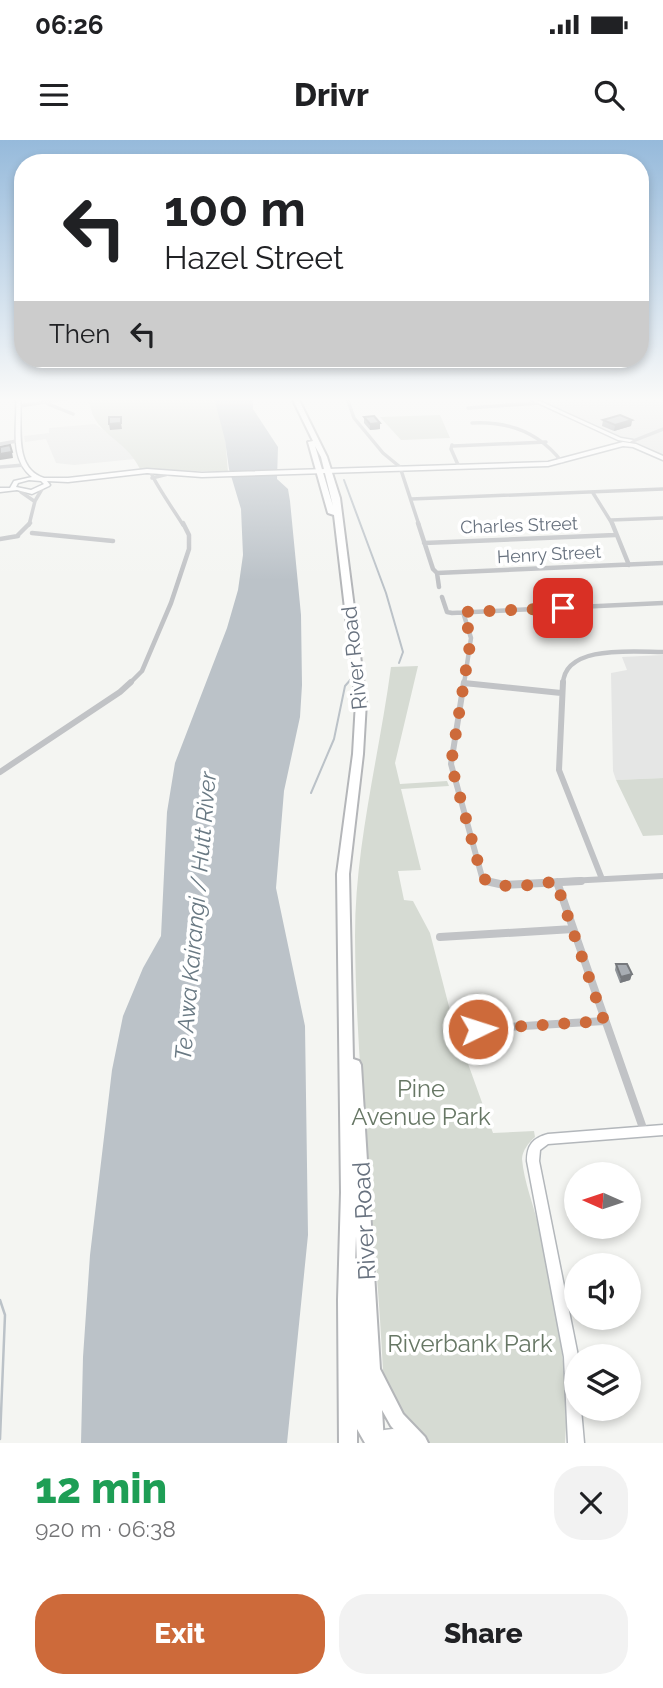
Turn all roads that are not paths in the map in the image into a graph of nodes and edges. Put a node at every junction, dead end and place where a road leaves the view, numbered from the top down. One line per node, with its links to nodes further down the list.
1 (22, 459): 9 (street)
2 (320, 459): 12 (highway, River Road)
3 (389, 459): 11 (street)
4 (455, 459): 10 (street)
5 (560, 459): 7 (street)
6 (572, 459): 7 (street)
7 (562, 462): 10 (street)
8 (0, 467): 9 (street)
9 (25, 467): 14 (street); 15 (street)
10 (458, 467): 11 (street)
11 (400, 469): 12 (street); 20 (street)
12 (325, 471): 13 (street); 47 (highway, River Road)
13 (152, 475): 15 (street); 41 (street)
14 (21, 479): 15 (street); 17 (street)
15 (42, 483): 17 (street); 21 (street)
16 (0, 488): 17 (street)
17 (16, 488): 21 (street)
18 (663, 489): 19 (street)
19 (593, 493): 20 (street); 24 (street)
20 (411, 499): 30 (street)
21 (34, 501): 23 (street)
22 (663, 518): 24 (street)
23 (34, 520): 25 (street); 26 (street)
24 (611, 520): 27 (street)
25 (32, 533): 26 (street); 29 (street)
26 (17, 536): 28 (street)
27 (615, 536): 30 (street, Charles Street); 32 (street)
28 (0, 539)
29 (113, 541)
30 (424, 543): 33 (street)
31 (663, 563): 32 (street, Henry Street)
32 (629, 565): 33 (street, Henry Street)
33 (437, 573): 34 (street)
34 (439, 587)
35 (442, 597): 37 (street)
36 (663, 603): 37 (street)
37 (463, 612): 39 (street)
38 (663, 652): 40 (street)
39 (464, 683): 40 (street); 44 (street)
40 (561, 693): 43 (street)
41 (0, 772)
42 (663, 876): 43 (street)
43 (602, 879): 44 (street)
44 (556, 882): 45 (street)
45 (573, 929): 46 (street); 48 (street)
46 (440, 937)
47 (346, 957): 52 (highway, River Road); 53 (highway, River Road)
48 (604, 1021): 49 (street); 51 (street)
49 (478, 1029)
50 (663, 1130): 51 (street)
51 (644, 1131): 58 (street)
52 (349, 1192): 54 (highway); 55 (highway, River Road)
53 (371, 1372): 54 (highway, River Road); 57 (highway)
54 (375, 1442): 56 (street)
55 (348, 1443)
56 (412, 1443)
57 (419, 1443)
58 (576, 1443)

